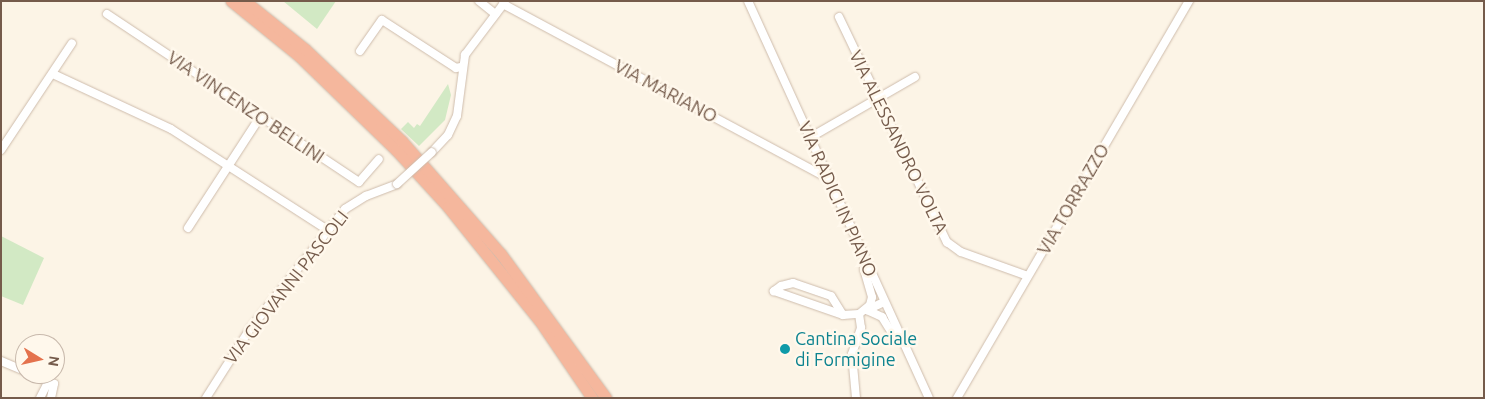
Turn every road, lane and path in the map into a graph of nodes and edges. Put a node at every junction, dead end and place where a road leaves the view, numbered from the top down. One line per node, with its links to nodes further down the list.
1 (230, 1): 38 (highway)
2 (246, 1): 39 (highway)
3 (479, 1): 8 (street)
4 (748, 1): 17 (street, VIA RADICI IN PIANO)
5 (1189, 1): 25 (street, VIA TORRAZZO)
6 (504, 3): 8 (street, VIA GIOVANNI PASCOLI); 21 (street, VIA MARIANO)
7 (107, 14): 16 (street, VIA VINCENZO BELLINI)
8 (495, 14): 12 (street, VIA GIOVANNI PASCOLI)
9 (839, 17): 15 (street, VIA ALESSANDRO VOLTA)
10 (72, 43): 13 (street)
11 (360, 51): 12 (street)
12 (461, 66): 23 (street, VIA GIOVANNI PASCOLI, bridge)
13 (53, 74): 18 (street); 20 (street)
14 (915, 77): 15 (street)
15 (878, 99): 17 (street); 25 (street, VIA ALESSANDRO VOLTA)
16 (260, 117): 19 (street, VIA VINCENZO BELLINI); 20 (street)
17 (811, 137): 21 (street, VIA RADICI IN PIANO)
18 (1, 150)
19 (379, 159)
20 (229, 165): 22 (street); 23 (street)
21 (830, 179): 24 (street, VIA RADICI IN PIANO)
22 (188, 228)
23 (328, 230): 37 (street, VIA GIOVANNI PASCOLI)
24 (866, 258): 26 (street, VIA RADICI IN PIANO); 27 (street)
25 (1028, 276): 42 (street, VIA TORRAZZO)
26 (884, 302): 27 (street); 30 (street, VIA RADICI IN PIANO)
27 (866, 310): 28 (street); 30 (street)
28 (859, 314): 29 (street); 40 (street)
29 (843, 315): 29 (street)
30 (901, 339): 41 (street, VIA RADICI IN PIANO)
31 (1, 361): 32 (street)
32 (15, 367)
33 (47, 384): 35 (street)
34 (52, 384): 36 (street)
35 (40, 398)
36 (51, 398)
37 (206, 398)
38 (592, 398)
39 (606, 398)
40 (856, 398)
41 (929, 398)
42 (957, 398)

